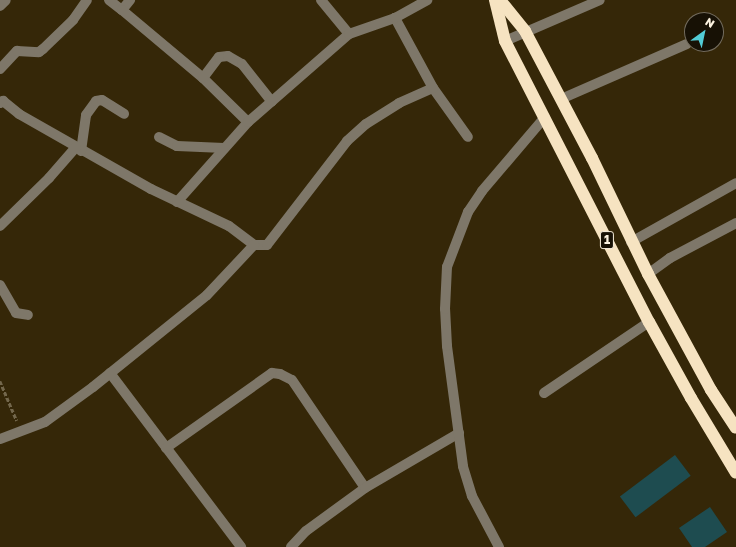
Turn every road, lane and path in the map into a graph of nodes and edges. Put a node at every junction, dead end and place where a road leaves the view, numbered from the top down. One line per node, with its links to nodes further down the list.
1 (6, 0): 10 (street)
2 (87, 0): 17 (street)
3 (109, 0): 11 (street)
4 (130, 0): 11 (street)
5 (321, 0): 14 (street)
6 (427, 0): 12 (street)
7 (495, 0): 15 (highway, 1)
8 (500, 0): 13 (highway, 1)
9 (600, 0): 13 (street)
10 (0, 6)
11 (122, 10): 18 (street)
12 (395, 18): 14 (street); 19 (street)
13 (525, 31): 15 (street); 20 (highway, 1)
14 (349, 34): 22 (street)
15 (505, 41): 24 (highway, 1)
16 (684, 45): 20 (street)
17 (0, 69)
18 (203, 78): 22 (street); 25 (street)
19 (433, 88): 27 (street); 35 (street)
20 (561, 99): 34 (highway, 1)
21 (1, 100): 29 (street)
22 (272, 102): 25 (street)
23 (124, 114): 29 (street)
24 (545, 117): 39 (highway, 1); 45 (street)
25 (248, 122): 28 (street)
26 (159, 137): 28 (street)
27 (468, 138)
28 (224, 148): 31 (street)
29 (79, 149): 31 (street); 33 (street)
30 (736, 183): 34 (street)
31 (177, 202): 35 (street)
32 (736, 223): 36 (street)
33 (0, 226)
34 (632, 242): 36 (highway, 1)
35 (254, 245): 40 (street)
36 (648, 274): 43 (highway, 1)
37 (0, 285): 38 (street)
38 (28, 315)
39 (649, 322): 42 (street); 48 (highway, 1)
40 (110, 373): 44 (street); 47 (street)
41 (0, 381): 44 (path)
42 (544, 393)
43 (734, 421)
44 (22, 432): 46 (street)
45 (458, 433): 49 (street); 52 (street)
46 (0, 439)
47 (166, 448): 49 (street); 50 (street)
48 (736, 473)
49 (365, 488): 51 (street)
50 (241, 547)
51 (291, 547)
52 (499, 547)

